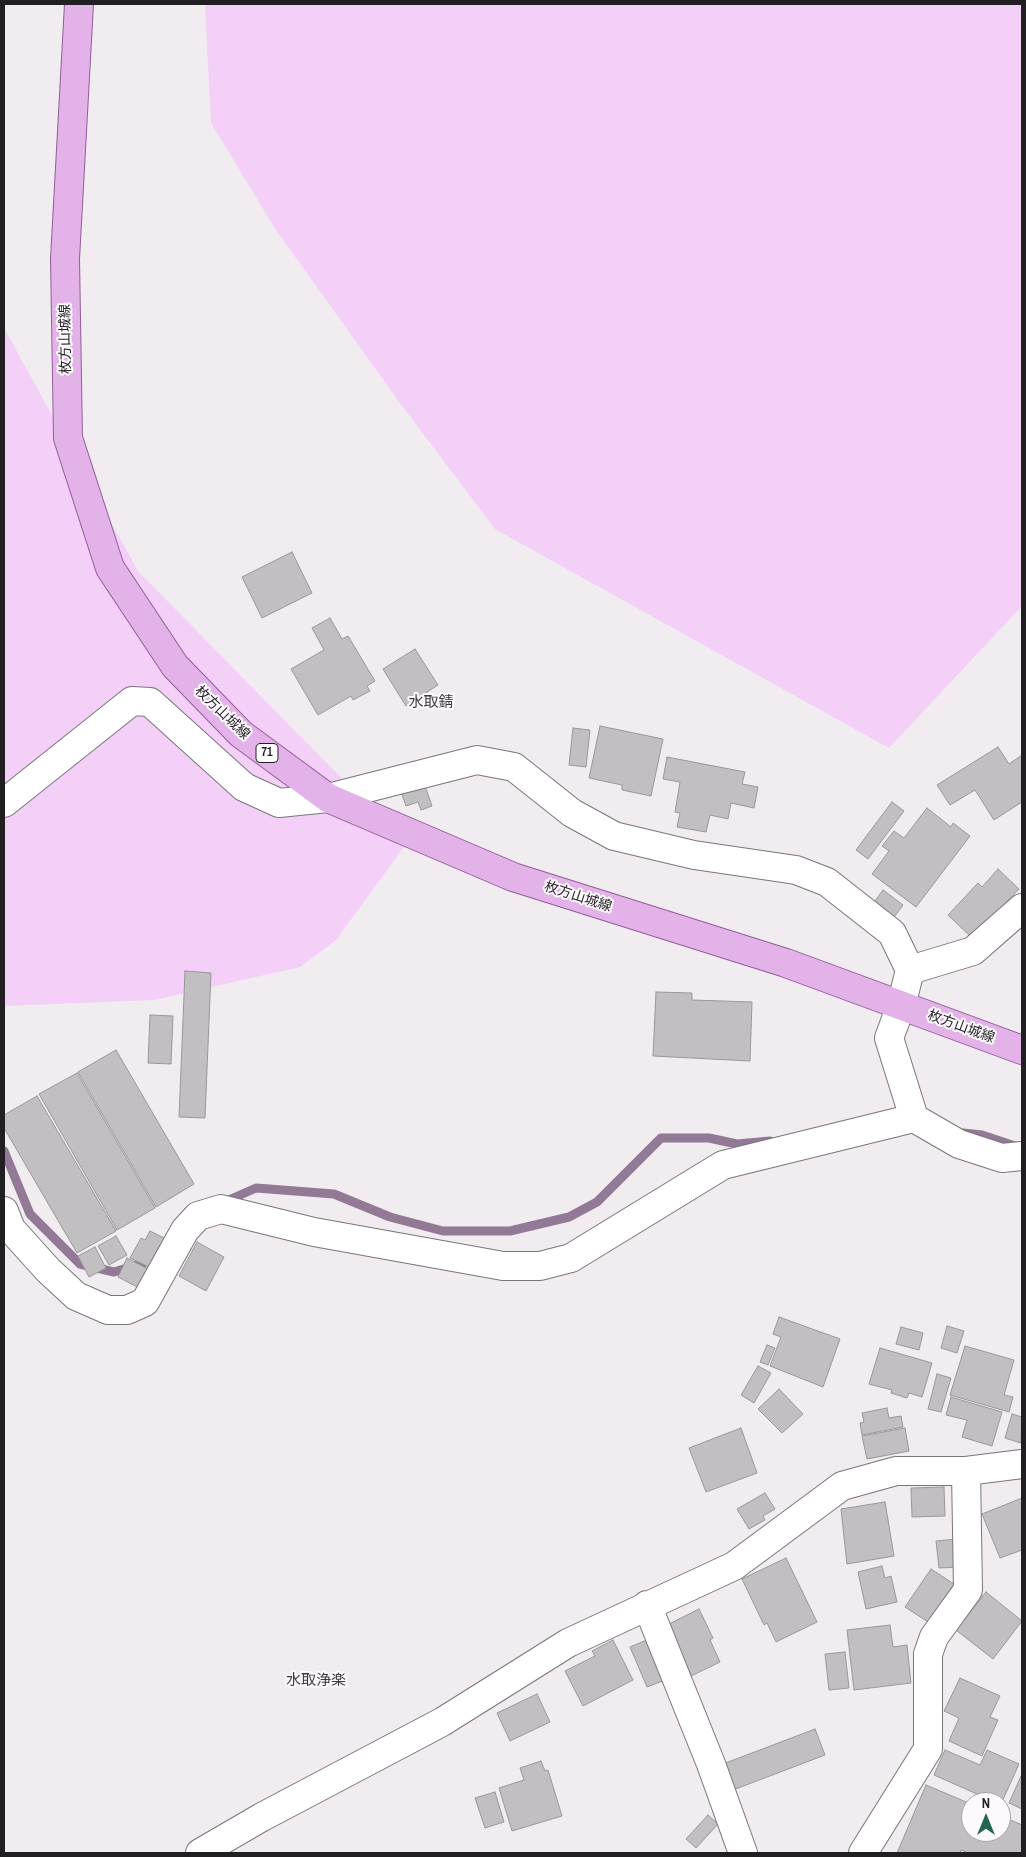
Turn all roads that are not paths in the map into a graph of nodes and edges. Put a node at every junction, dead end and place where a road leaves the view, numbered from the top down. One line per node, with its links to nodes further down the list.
1 (79, 4): 2 (main road, 枚方山城線 / 71)
2 (328, 798): 3 (street); 5 (street); 6 (main road, 枚方山城線 / 71)
3 (4, 803)
4 (1022, 908): 5 (street)
5 (910, 970): 6 (street)
6 (901, 1006): 7 (main road, 枚方山城線 / 71); 8 (street)
7 (1022, 1050)
8 (914, 1118): 9 (street); 10 (street)
9 (1022, 1156)
10 (4, 1211)
11 (1022, 1464): 12 (street)
12 (966, 1470): 13 (street); 16 (street)
13 (646, 1605): 14 (street); 15 (street)
14 (200, 1853)
15 (743, 1853)
16 (862, 1853)

